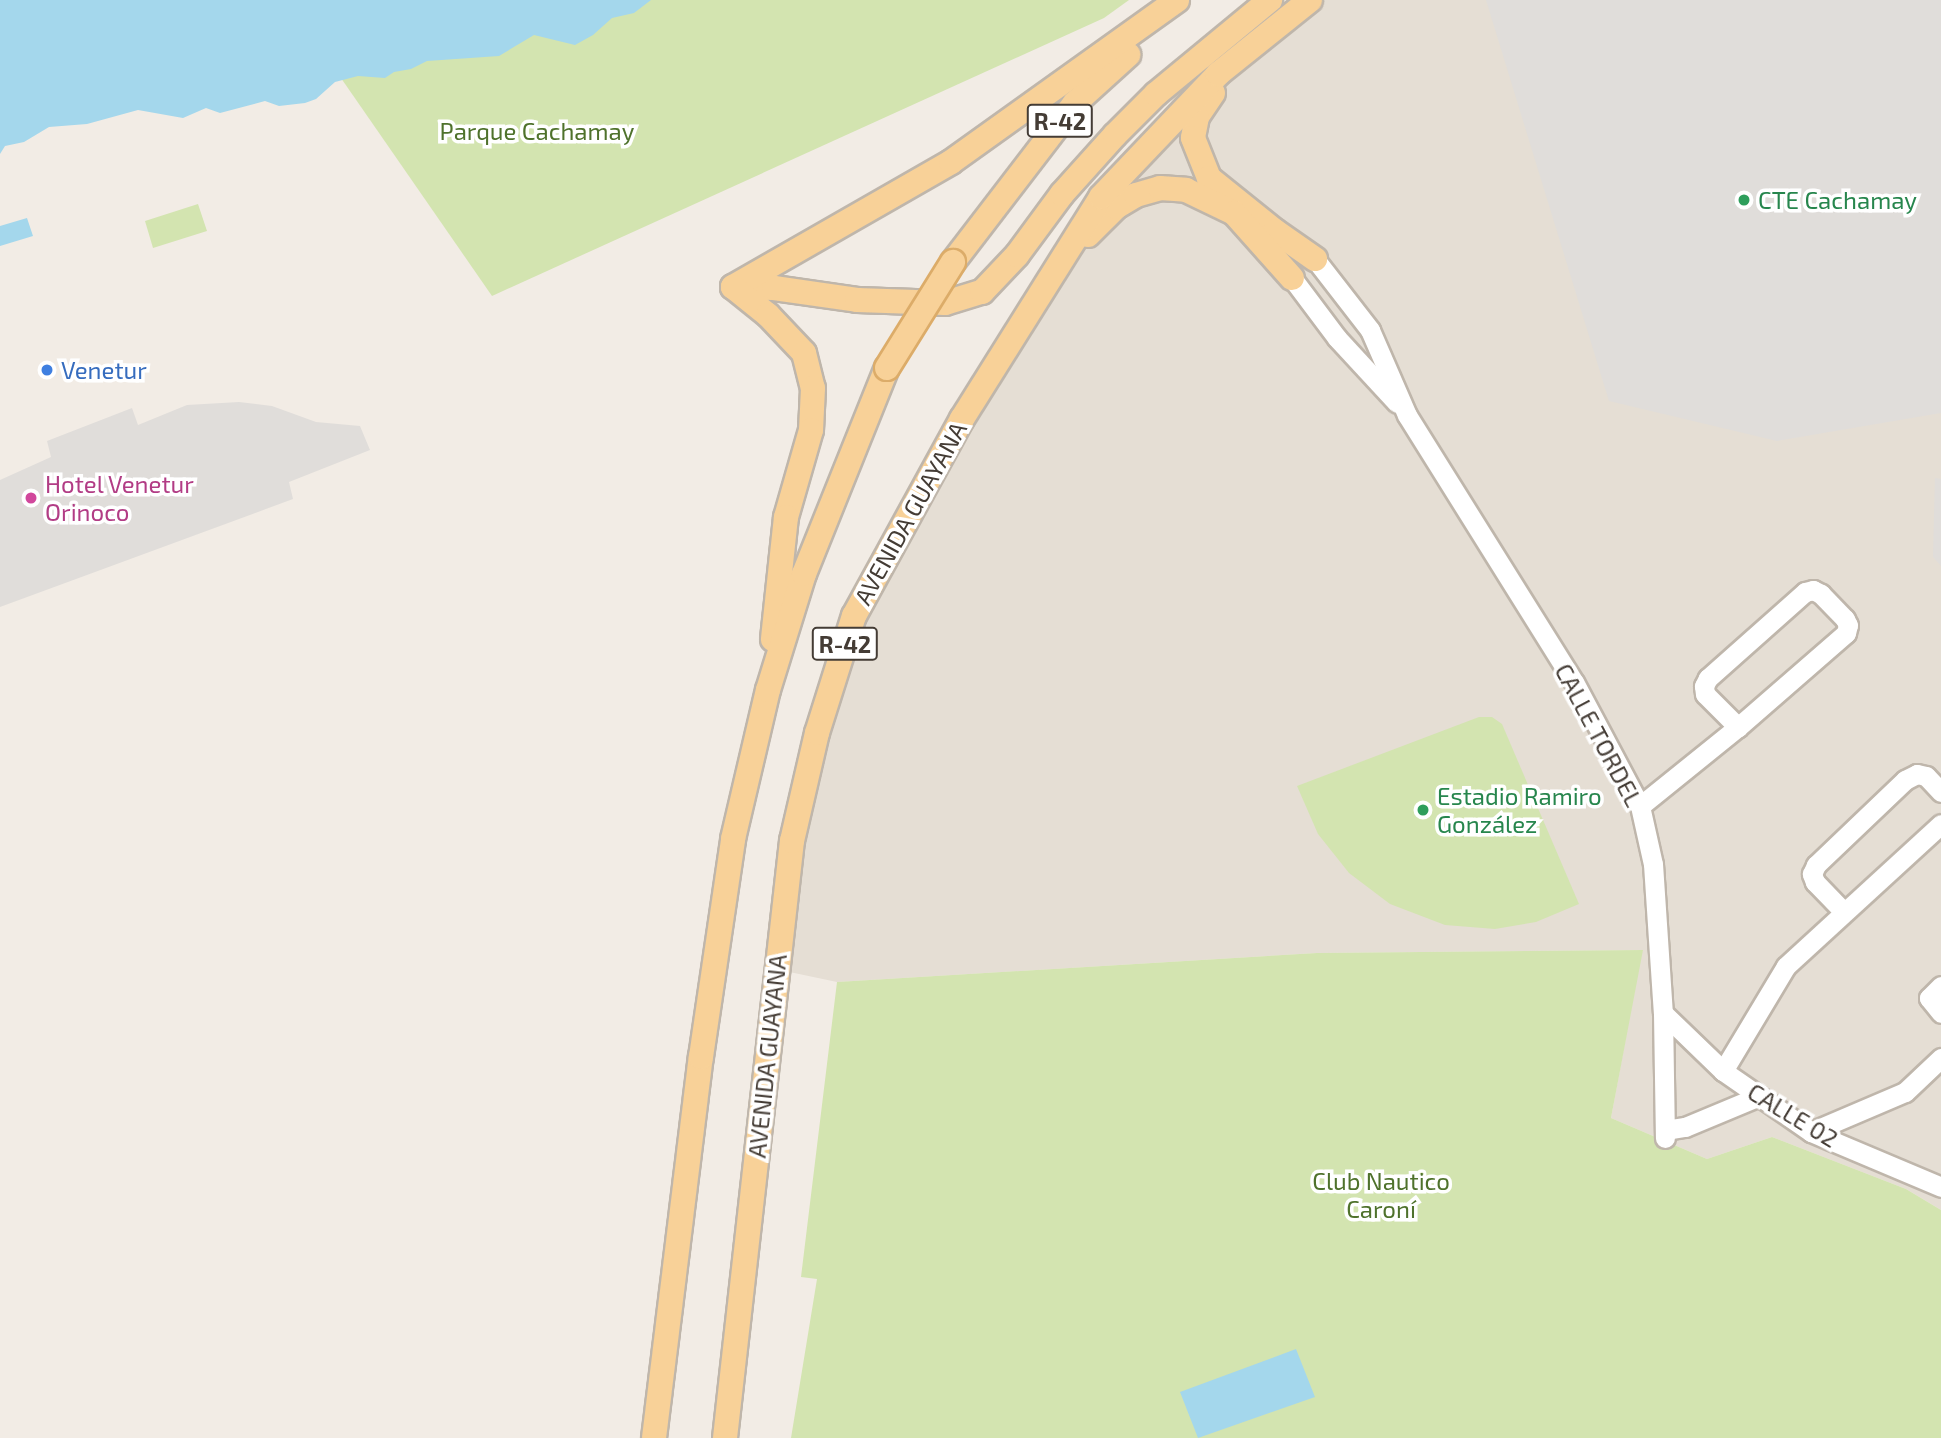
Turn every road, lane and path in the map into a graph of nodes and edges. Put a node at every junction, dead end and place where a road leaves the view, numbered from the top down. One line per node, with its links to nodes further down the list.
1 (1177, 0): 9 (main road)
2 (1188, 0): 11 (main road, R-42, bridge)
3 (1270, 0): 9 (main road)
4 (1310, 0): 5 (main road, AVENIDA GUAYANA / R-42)
5 (1266, 37): 6 (main road); 7 (main road, AVENIDA GUAYANA / R-42)
6 (1315, 259): 10 (street, CALLE TORDEL)
7 (1057, 264): 8 (main road); 26 (main road, AVENIDA GUAYANA / R-42)
8 (1292, 278): 10 (street, CALLE TORDEL)
9 (733, 287): 11 (main road)
10 (1408, 415): 14 (street, CALLE TORDEL)
11 (768, 690): 25 (main road, R-42)
12 (1738, 727): 12 (street); 14 (street)
13 (1941, 792): 16 (street)
14 (1640, 806): 18 (street, CALLE TORDEL)
15 (1941, 824): 16 (street)
16 (1844, 912): 21 (street)
17 (1941, 986): 19 (street)
18 (1663, 1013): 21 (street, CALLE 02); 22 (street, CALLE TORDEL)
19 (1941, 1013)
20 (1941, 1058): 23 (street)
21 (1723, 1070): 22 (street, CALLE 02)
22 (1757, 1097): 23 (street, CALLE 02)
23 (1811, 1132): 24 (street, CALLE 02)
24 (1941, 1187)
25 (653, 1438)
26 (725, 1438)

